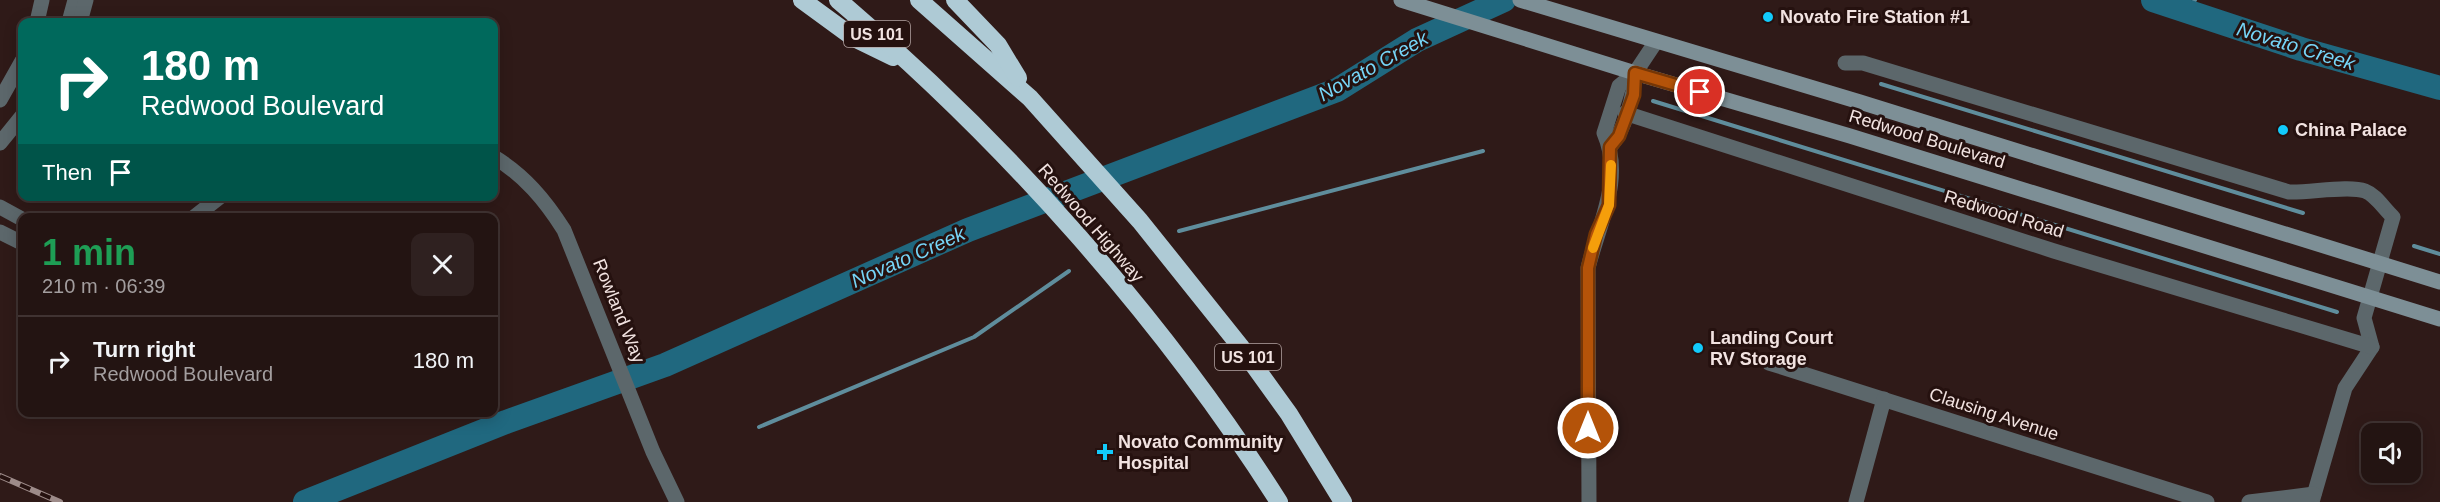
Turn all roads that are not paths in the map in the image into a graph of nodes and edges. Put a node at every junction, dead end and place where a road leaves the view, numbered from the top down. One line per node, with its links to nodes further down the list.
1 (42, 0): 10 (street)
2 (75, 0): 11 (street)
3 (86, 0): 12 (street)
4 (802, 0): 16 (highway)
5 (838, 0): 16 (highway, Redwood Highway / US 101)
6 (919, 0): 18 (highway, Redwood Highway / US 101)
7 (955, 0): 18 (highway)
8 (1401, 0): 17 (main road, Redwood Boulevard)
9 (1520, 0): 13 (main road, Redwood Boulevard)
10 (38, 18)
11 (70, 18)
12 (81, 18)
13 (1655, 43): 17 (street); 31 (main road, Redwood Boulevard)
14 (1845, 63): 31 (street)
15 (18, 68): 19 (street)
16 (916, 69): 40 (highway, Redwood Highway / US 101)
17 (1635, 73): 20 (street); 23 (street); 33 (main road, Redwood Boulevard)
18 (1030, 98): 41 (highway, Redwood Highway / US 101)
19 (0, 100)
20 (1625, 113): 23 (street); 35 (street, Redwood Road)
21 (18, 121): 22 (street)
22 (0, 143)
23 (1610, 147): 42 (street)
24 (498, 160): 39 (street, Rowland Way)
25 (215, 201): 27 (street)
26 (0, 207): 28 (street)
27 (199, 213)
28 (18, 217)
29 (0, 232): 30 (street)
30 (18, 241)
31 (2378, 263): 32 (main road, Redwood Boulevard); 33 (street)
32 (2440, 282)
33 (2370, 297): 34 (main road, Redwood Boulevard); 35 (street)
34 (2440, 319)
35 (2372, 347): 38 (street)
36 (1769, 363): 37 (street, Clausing Avenue)
37 (1884, 399): 43 (street); 44 (street, Clausing Avenue)
38 (2313, 498): 45 (street)
39 (677, 502)
40 (1279, 502)
41 (1343, 502)
42 (1589, 502)
43 (1856, 502)
44 (2207, 502)
45 (2249, 502)

